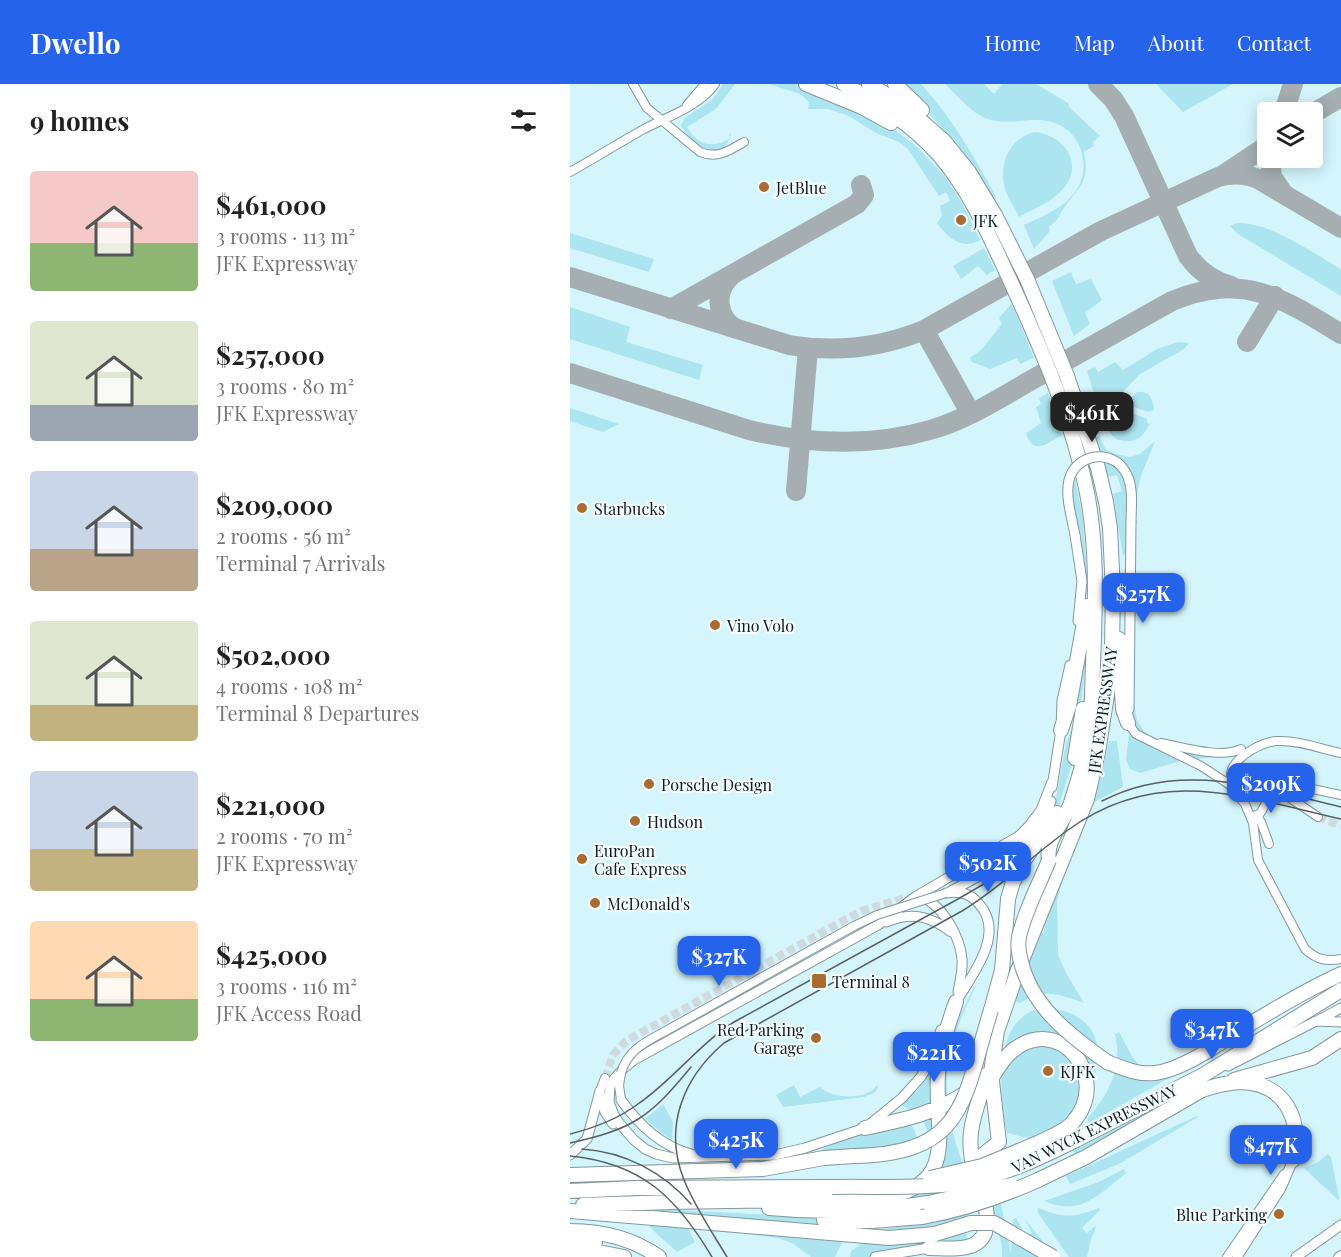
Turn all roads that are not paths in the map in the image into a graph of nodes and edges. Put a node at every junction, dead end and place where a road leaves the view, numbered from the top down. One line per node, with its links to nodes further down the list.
1 (633, 84): 9 (street)
2 (705, 84): 8 (street)
3 (715, 84): 8 (street)
4 (806, 84): 13 (highway)
5 (844, 84): 13 (highway, JFK EXPRESSWAY)
6 (869, 84): 11 (highway, JFK EXPRESSWAY)
7 (895, 84): 11 (highway)
8 (687, 106): 9 (street)
9 (661, 120): 10 (street); 12 (street)
10 (744, 142)
11 (952, 150): 15 (highway, JFK EXPRESSWAY)
12 (570, 172)
13 (974, 208): 14 (highway, JFK EXPRESSWAY)
14 (1094, 557): 16 (highway, JFK EXPRESSWAY); 18 (highway)
15 (1113, 592): 17 (highway); 41 (highway, JFK EXPRESSWAY)
16 (1095, 617): 34 (highway, JFK EXPRESSWAY, bridge); 53 (highway, bridge)
17 (1128, 723): 18 (street, bridge); 19 (street)
18 (1060, 730): 22 (street)
19 (1149, 741): 20 (street); 23 (street)
20 (1241, 749)
21 (1341, 753): 23 (street)
22 (1052, 782): 29 (street); 30 (street)
23 (1230, 785): 24 (street); 25 (street)
24 (1341, 795)
25 (1245, 804): 26 (street); 33 (street)
26 (1258, 817): 27 (street); 28 (street)
27 (1318, 817)
28 (1269, 844)
29 (946, 893): 30 (street, bridge); 36 (street)
30 (913, 899): 31 (street); 32 (street); 45 (street, bridge)
31 (878, 925): 32 (street); 48 (street)
32 (953, 933): 36 (street)
33 (1341, 959)
34 (1341, 974)
35 (1341, 990): 47 (highway, VAN WYCK EXPRESSWAY)
36 (956, 1002): 46 (street); 57 (highway)
37 (1341, 1008): 38 (street)
38 (1316, 1021): 39 (street); 47 (street)
39 (1341, 1022)
40 (1341, 1039): 43 (highway, VAN WYCK EXPRESSWAY)
41 (990, 1073): 46 (highway); 52 (highway); 52 (highway, JFK EXPRESSWAY); 55 (highway, bridge)
42 (605, 1078): 44 (street)
43 (1223, 1084): 51 (highway); 54 (highway, VAN WYCK EXPRESSWAY)
44 (600, 1091): 48 (street); 49 (street)
45 (621, 1100): 50 (street)
46 (865, 1128): 50 (street)
47 (1081, 1137): 55 (highway, VAN WYCK EXPRESSWAY, bridge)
48 (634, 1140): 50 (street)
49 (570, 1155)
50 (702, 1158)
51 (1293, 1160): 71 (street); 72 (street)
52 (973, 1163): 64 (highway)
53 (570, 1175)
54 (1038, 1180): 59 (highway, VAN WYCK EXPRESSWAY, bridge); 59 (highway, bridge)
55 (879, 1186): 56 (highway, VAN WYCK EXPRESSWAY, bridge)
56 (570, 1191)
57 (665, 1202): 58 (highway, VAN WYCK EXPRESSWAY); 59 (highway, VAN WYCK EXPRESSWAY)
58 (570, 1206)
59 (778, 1209)
60 (570, 1211): 70 (highway, bridge)
61 (1341, 1225): 73 (street)
62 (570, 1231): 68 (highway)
63 (570, 1241): 67 (highway)
64 (929, 1248): 69 (street)
65 (570, 1251): 66 (highway)
66 (624, 1257)
67 (642, 1257)
68 (659, 1257)
69 (875, 1257)
70 (1053, 1257)
71 (1227, 1257)
72 (1237, 1257)
73 (1296, 1257)

